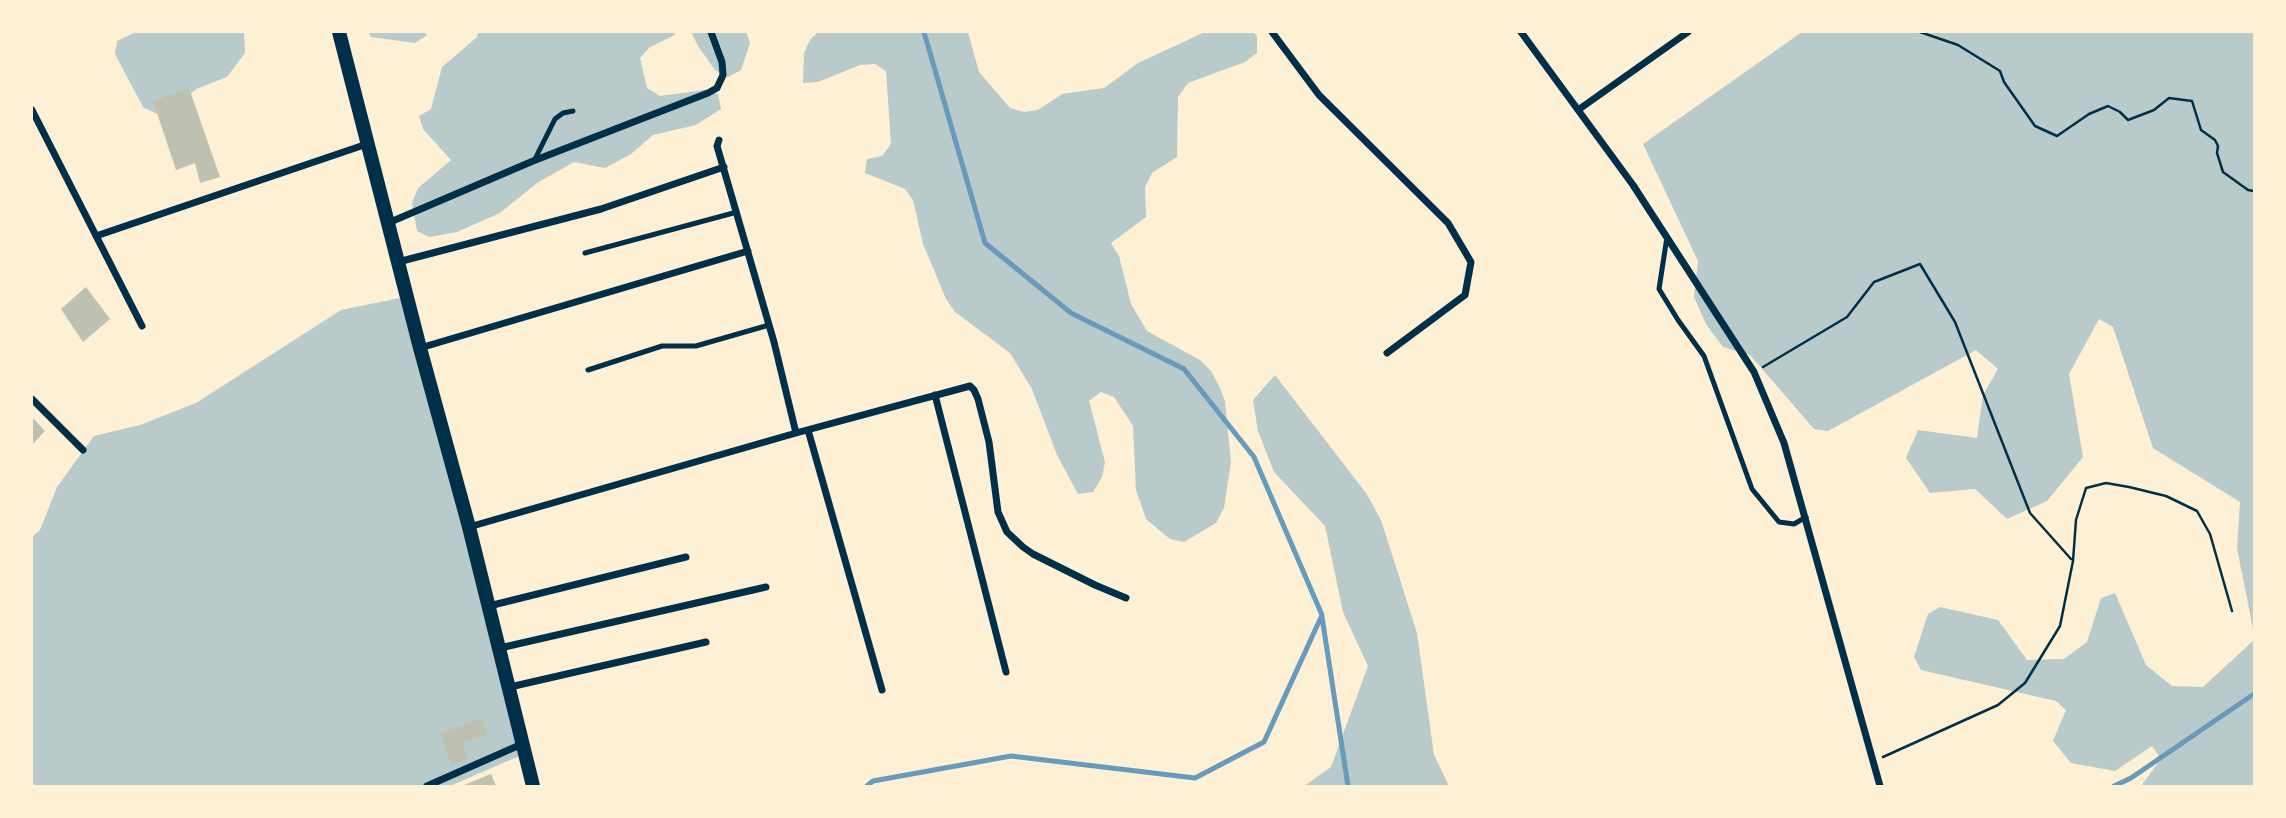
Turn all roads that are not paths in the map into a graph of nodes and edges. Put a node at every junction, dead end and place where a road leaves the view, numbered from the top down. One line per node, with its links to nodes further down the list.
1 (339, 32): 10 (main road)
2 (711, 32): 11 (street)
3 (1272, 32): 23 (street)
4 (1521, 32): 7 (street)
5 (1688, 32): 7 (street)
6 (32, 110): 15 (street)
7 (1578, 110): 16 (street)
8 (573, 111): 11 (lane)
9 (719, 140): 12 (street)
10 (369, 143): 14 (main road); 15 (street)
11 (533, 161): 14 (street)
12 (724, 167): 13 (street); 19 (street)
13 (737, 212): 17 (street); 18 (lane)
14 (388, 223): 19 (main road)
15 (96, 236): 21 (street)
16 (1667, 237): 30 (street); 30 (lane)
17 (748, 251): 20 (street); 22 (street)
18 (585, 253)
19 (398, 262): 22 (main road)
20 (769, 325): 24 (lane); 28 (street)
21 (142, 326)
22 (420, 348): 31 (main road)
23 (1387, 353)
24 (588, 370)
25 (935, 395): 27 (street); 34 (street); 38 (street)
26 (32, 399): 29 (street)
27 (808, 430): 28 (street); 40 (street)
28 (796, 433): 31 (street)
29 (83, 450)
30 (1806, 517): 44 (street)
31 (469, 527): 35 (main road)
32 (687, 557): 35 (street)
33 (766, 587): 37 (street)
34 (1126, 598)
35 (489, 606): 37 (main road)
36 (706, 642): 39 (street)
37 (500, 648): 39 (main road)
38 (1006, 673)
39 (510, 687): 41 (main road)
40 (882, 690)
41 (522, 744): 42 (street); 43 (main road)
42 (426, 786)
43 (533, 786)
44 (1880, 786)

